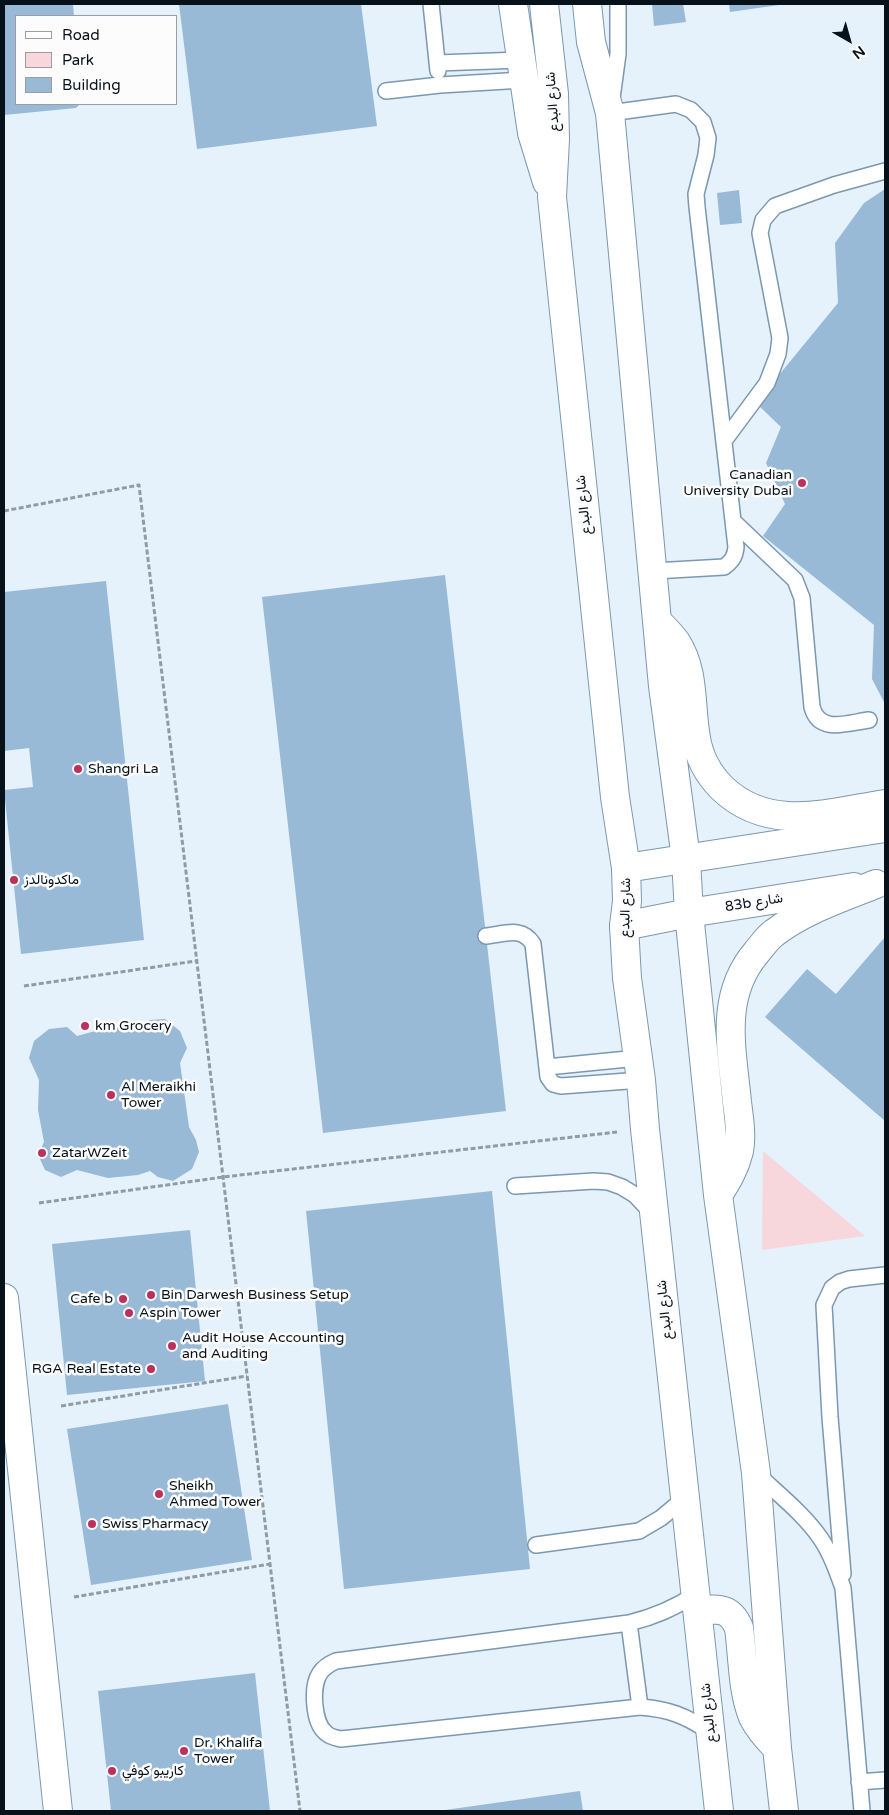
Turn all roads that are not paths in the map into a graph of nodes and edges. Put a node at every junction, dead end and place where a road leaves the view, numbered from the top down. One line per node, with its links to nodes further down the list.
1 (430, 4): 6 (lane)
2 (513, 4): 7 (main road)
3 (544, 4): 12 (main road, شارع البدع)
4 (587, 4): 10 (main road)
5 (618, 4): 10 (lane)
6 (437, 63): 7 (lane); 8 (lane)
7 (522, 70): 8 (lane); 12 (main road)
8 (440, 85): 9 (lane)
9 (386, 91)
10 (610, 113): 13 (lane); 15 (main road)
11 (885, 171): 13 (lane)
12 (552, 197): 21 (main road, شارع البدع)
13 (724, 440): 14 (lane)
14 (733, 521): 15 (lane); 17 (lane)
15 (654, 571): 16 (main road)
16 (658, 622): 18 (main road); 20 (main road)
17 (869, 720)
18 (885, 804)
19 (885, 828): 20 (main road)
20 (686, 860): 21 (main road); 23 (main road)
21 (626, 868): 24 (main road, شارع البدع)
22 (881, 883): 23 (main road, 83b شارع); 29 (main road)
23 (689, 913): 24 (main road, 83b شارع); 29 (main road)
24 (624, 926): 27 (main road, شارع البدع)
25 (486, 936): 26 (lane)
26 (547, 1067): 27 (lane); 27 (lane)
27 (639, 1069): 30 (main road, شارع البدع)
28 (515, 1186): 30 (lane)
29 (718, 1195): 33 (main road)
30 (655, 1218): 34 (main road, شارع البدع)
31 (885, 1275): 36 (lane)
32 (4, 1298): 44 (main road)
33 (756, 1473): 36 (lane); 41 (main road)
34 (685, 1498): 35 (lane); 37 (main road, شارع البدع)
35 (536, 1545)
36 (844, 1588): 43 (lane)
37 (697, 1602): 38 (lane); 40 (main road, شارع البدع); 41 (main road)
38 (629, 1623): 39 (lane); 39 (lane)
39 (640, 1707): 40 (lane)
40 (710, 1732): 45 (main road, شارع البدع)
41 (777, 1748): 46 (main road)
42 (885, 1780): 43 (lane)
43 (859, 1782): 47 (lane)
44 (58, 1811)
45 (719, 1811)
46 (784, 1811)
47 (862, 1811)

